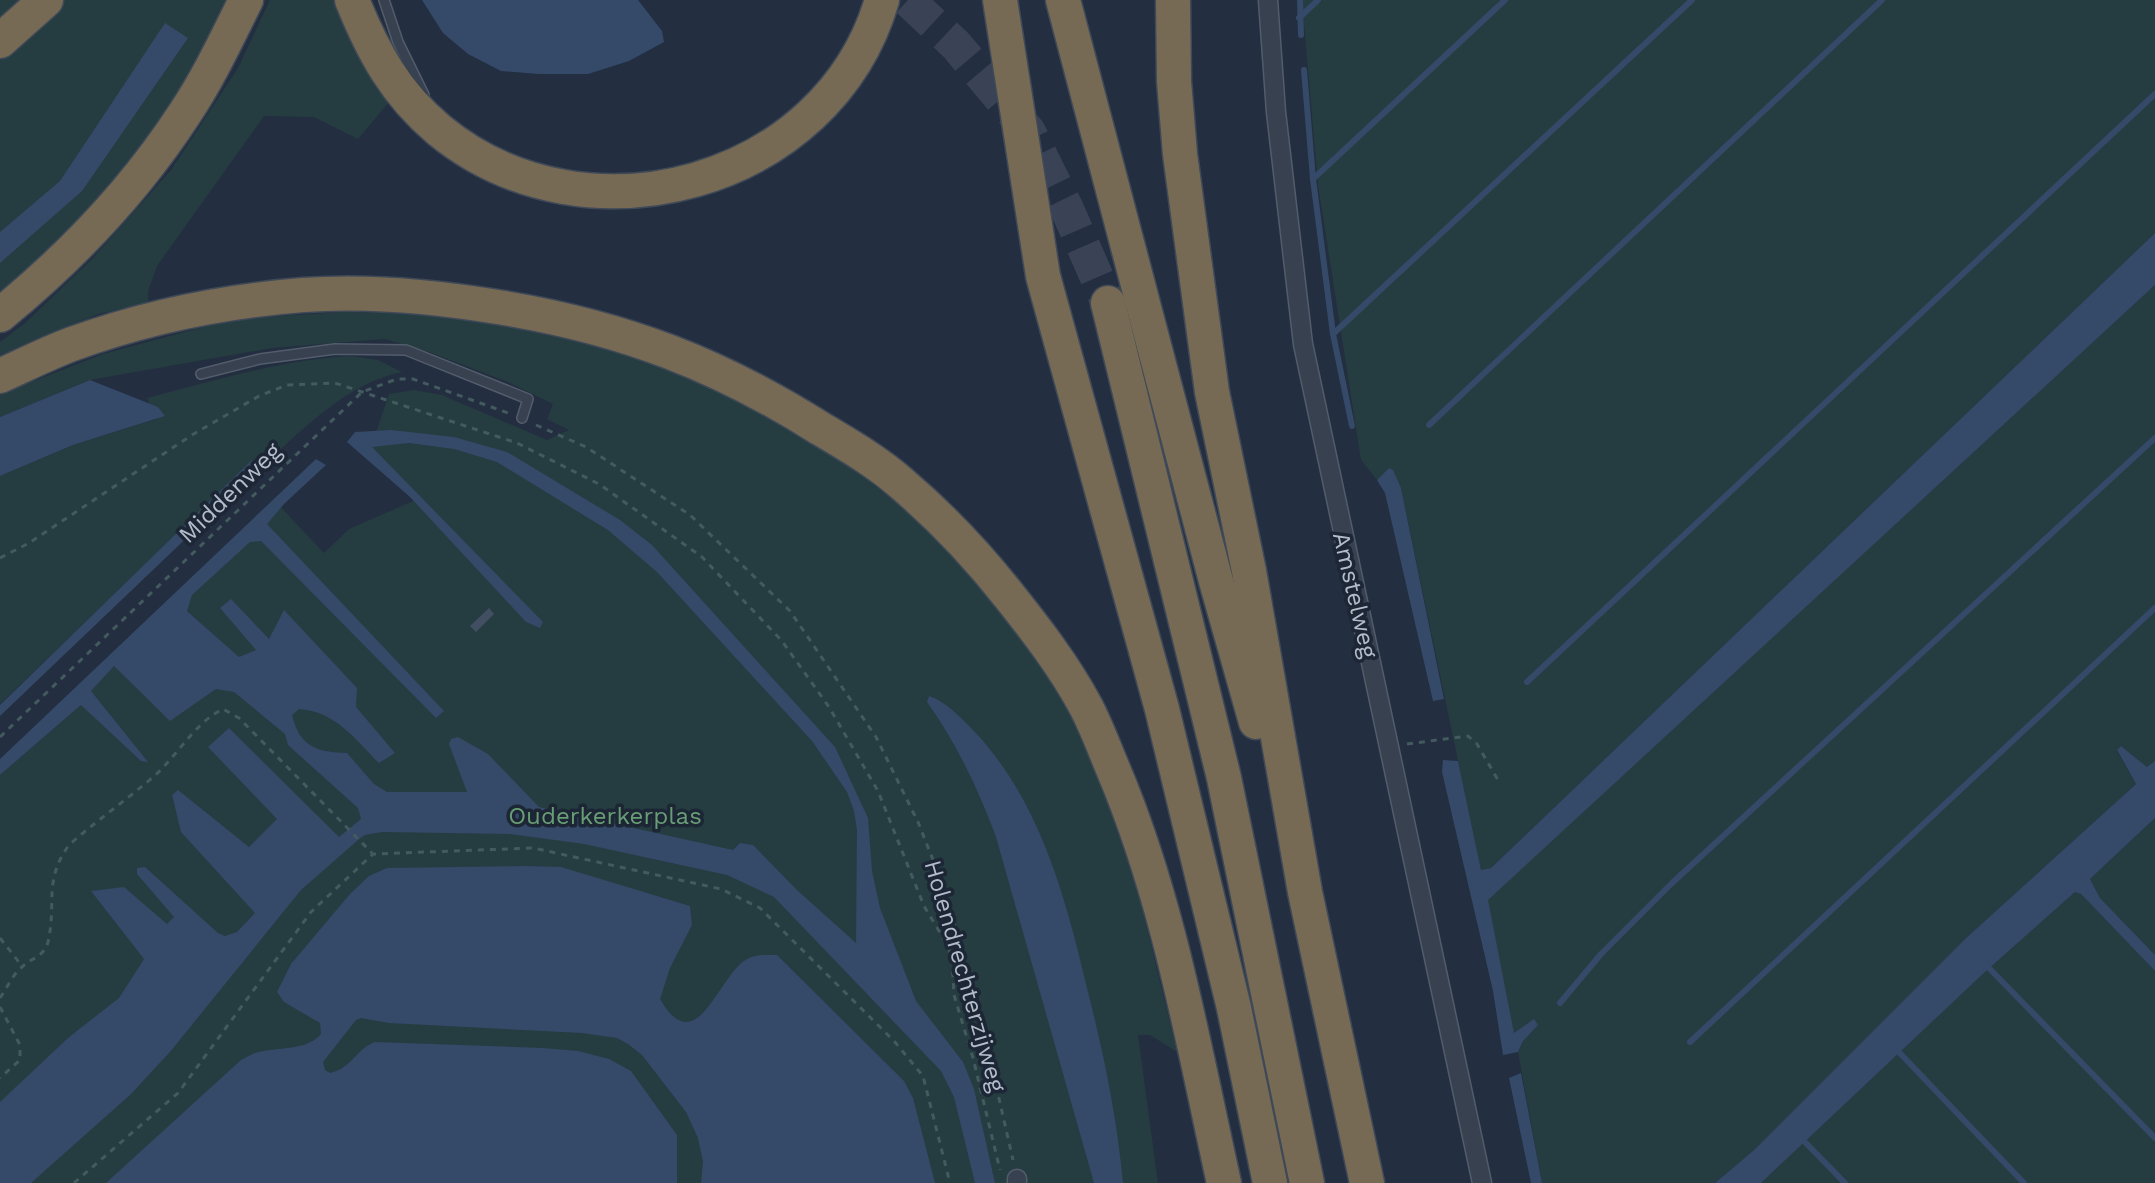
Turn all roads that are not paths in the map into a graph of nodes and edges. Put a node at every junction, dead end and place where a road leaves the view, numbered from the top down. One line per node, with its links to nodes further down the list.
1 (46, 0): 10 (highway)
2 (246, 0): 13 (highway)
3 (352, 0): 11 (highway)
4 (384, 0): 11 (lane)
5 (882, 0): 11 (highway)
6 (1000, 0): 19 (highway)
7 (1063, 0): 17 (highway)
8 (1173, 0): 17 (highway)
9 (1268, 0): 22 (street, Amstelweg)
10 (0, 41)
11 (441, 131)
12 (1108, 303): 20 (highway)
13 (0, 315)
14 (201, 374): 16 (lane)
15 (0, 376): 18 (highway)
16 (522, 418)
17 (1305, 892): 21 (highway)
18 (1224, 1183)
19 (1270, 1183)
20 (1307, 1183)
21 (1367, 1183)
22 (1482, 1183)

